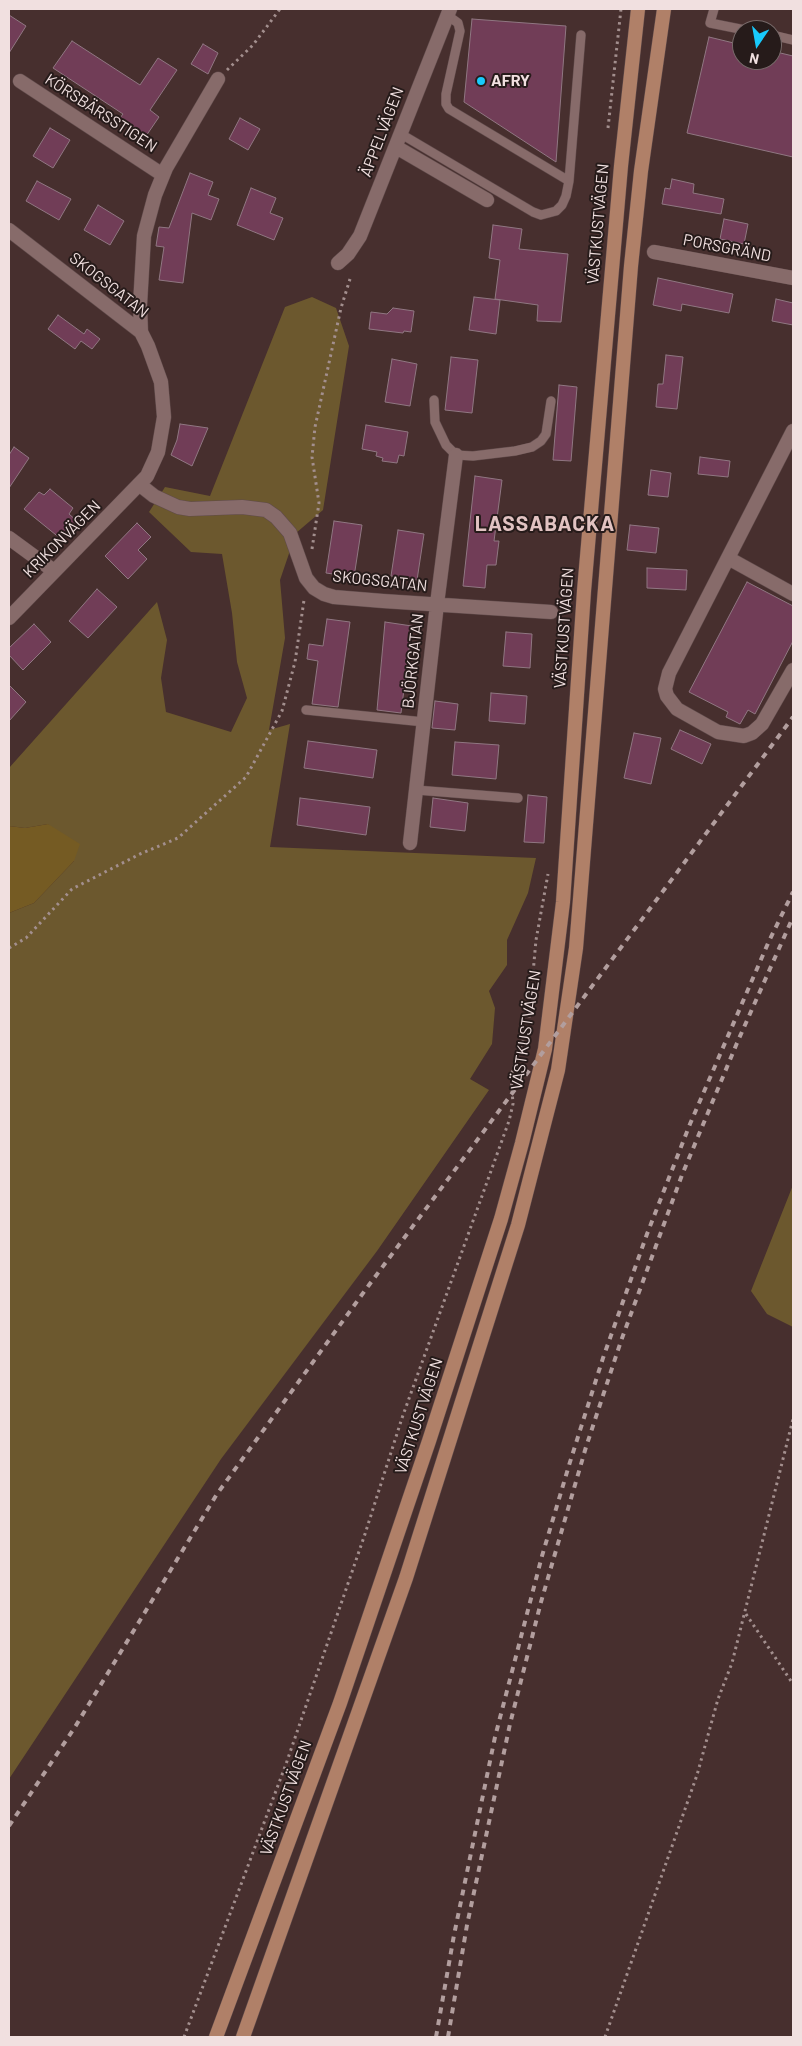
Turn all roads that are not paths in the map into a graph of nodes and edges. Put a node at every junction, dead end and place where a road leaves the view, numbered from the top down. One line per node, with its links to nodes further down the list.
1 (638, 9): 36 (main road, VÄSTKUSTVÄGEN)
2 (664, 9): 37 (main road)
3 (714, 9): 5 (lane)
4 (448, 12): 9 (street, ÄPPELVÄGEN); 11 (lane)
5 (732, 27)
6 (581, 35): 11 (lane)
7 (218, 79): 10 (street)
8 (20, 81): 10 (street, KÖRSBÄRSSTIGEN)
9 (399, 140): 11 (lane); 12 (street); 15 (street, ÄPPELVÄGEN)
10 (163, 175): 17 (street)
11 (568, 181)
12 (487, 200)
13 (9, 230): 17 (street, SKOGSGATAN)
14 (654, 252): 16 (street, PORSGRÄND)
15 (338, 263)
16 (793, 278)
17 (141, 332): 22 (street, SKOGSGATAN)
18 (434, 400): 21 (lane)
19 (551, 401): 21 (lane)
20 (793, 432): 24 (street)
21 (456, 455): 27 (street, BJÖRKGATAN)
22 (140, 485): 25 (street, KRIKONVÄGEN); 27 (street, SKOGSGATAN)
23 (9, 538): 25 (street)
24 (728, 558): 26 (street); 30 (street)
25 (54, 571): 29 (street, KRIKONVÄGEN)
26 (793, 594)
27 (437, 604): 28 (street, SKOGSGATAN); 32 (street, BJÖRKGATAN)
28 (550, 612)
29 (9, 618)
30 (793, 670)
31 (306, 710): 32 (lane)
32 (424, 722): 33 (street, BJÖRKGATAN)
33 (416, 790): 34 (lane); 35 (street, BJÖRKGATAN)
34 (518, 798)
35 (410, 843)
36 (216, 2037)
37 (243, 2037)

